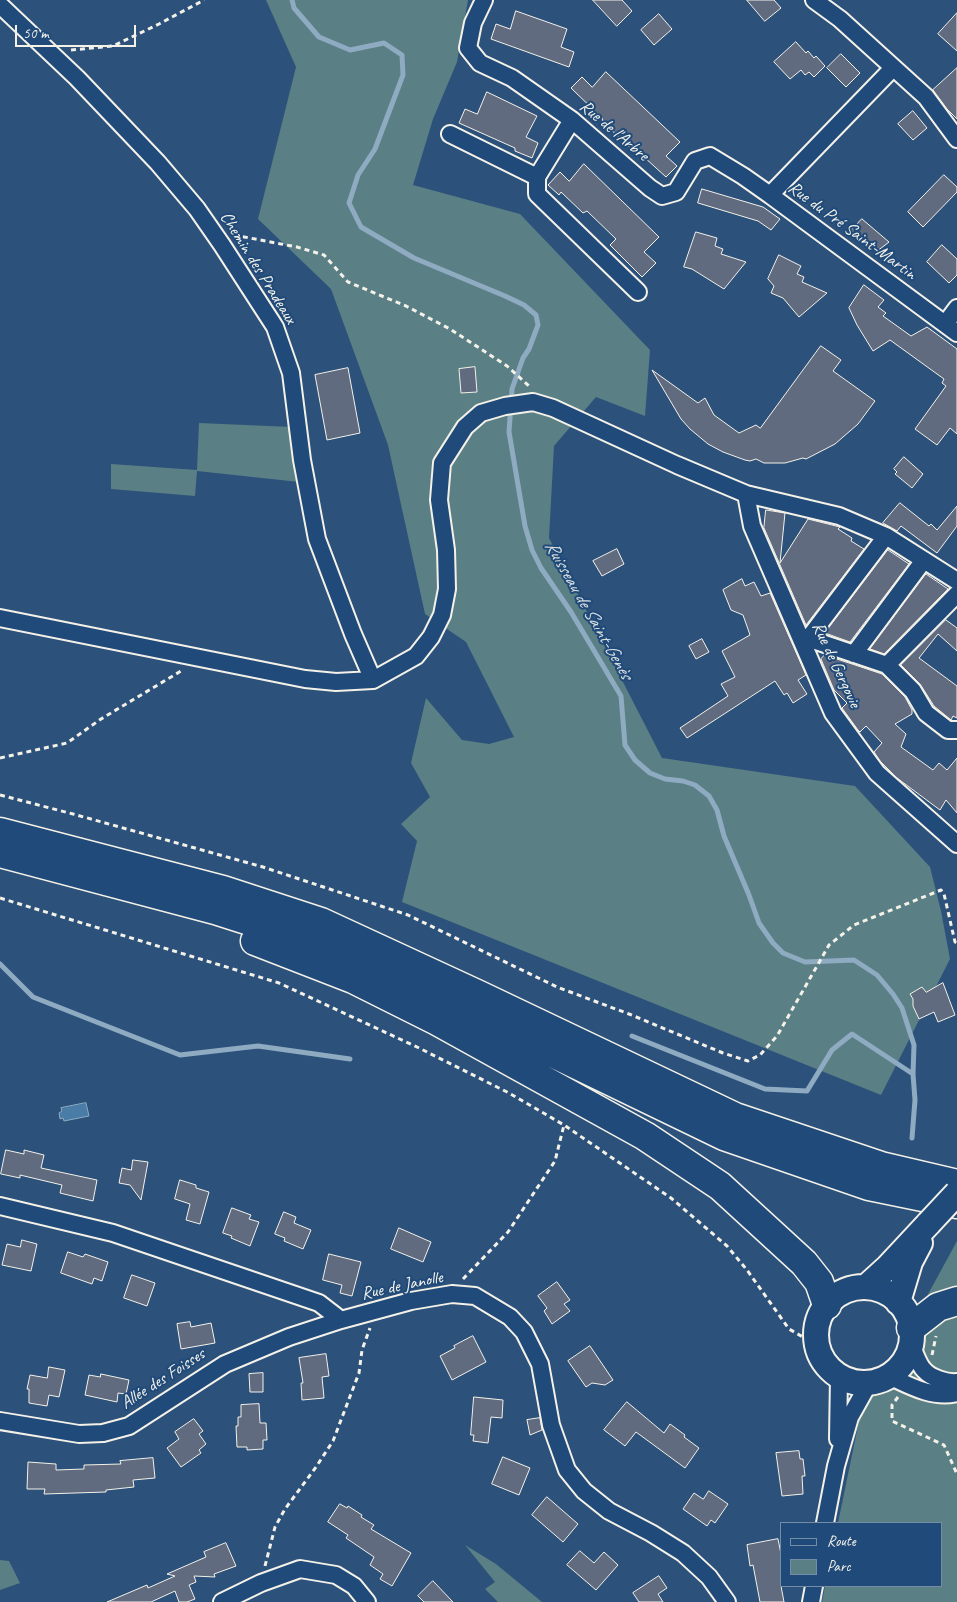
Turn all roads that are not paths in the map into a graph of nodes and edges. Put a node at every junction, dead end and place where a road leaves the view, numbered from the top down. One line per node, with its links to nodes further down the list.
1 (484, 0): 5 (street, Rue de l'Arbre)
2 (814, 0): 4 (street)
3 (0, 5): 22 (street, Chemin des Pradeaux)
4 (893, 68): 7 (street); 9 (street, Rue du Pré Saint-Martin)
5 (572, 120): 8 (street); 9 (street, Rue de l'Arbre)
6 (450, 134): 8 (street)
7 (957, 139)
8 (537, 177): 10 (street)
9 (770, 195): 12 (street, Rue du Pré Saint-Martin)
10 (638, 292)
11 (957, 308): 12 (street)
12 (951, 329)
13 (746, 494): 14 (street); 19 (street, Rue de Gergovie); 22 (street)
14 (886, 536): 15 (street); 19 (street)
15 (924, 560): 16 (street); 20 (street)
16 (957, 581)
17 (957, 594): 21 (street)
18 (0, 618): 22 (street)
19 (804, 638): 20 (street); 25 (street, Rue de Gergovie)
20 (854, 654): 21 (street)
21 (887, 665): 23 (street)
22 (373, 680)
23 (957, 730)
24 (0, 832): 27 (highway)
25 (957, 844)
26 (0, 854): 29 (highway); 35 (highway)
27 (957, 1184)
28 (957, 1193): 31 (street, bridge)
29 (957, 1204)
30 (0, 1206): 36 (street)
31 (929, 1223): 32 (street); 33 (street)
32 (866, 1287): 33 (street); 35 (street)
33 (898, 1302): 37 (street)
34 (957, 1302): 37 (highway)
35 (827, 1305): 38 (street)
36 (342, 1320): 42 (street, Allée des Foisses); 48 (street, Rue de Janolle)
37 (911, 1336): 39 (street); 40 (street)
38 (839, 1377): 39 (street); 43 (street)
39 (879, 1380): 41 (street); 43 (street)
40 (957, 1382)
41 (957, 1393)
42 (0, 1421)
43 (836, 1466): 44 (street)
44 (825, 1522)
45 (814, 1587): 49 (street)
46 (222, 1602): 47 (street)
47 (367, 1602)
48 (727, 1602)
49 (811, 1602)

